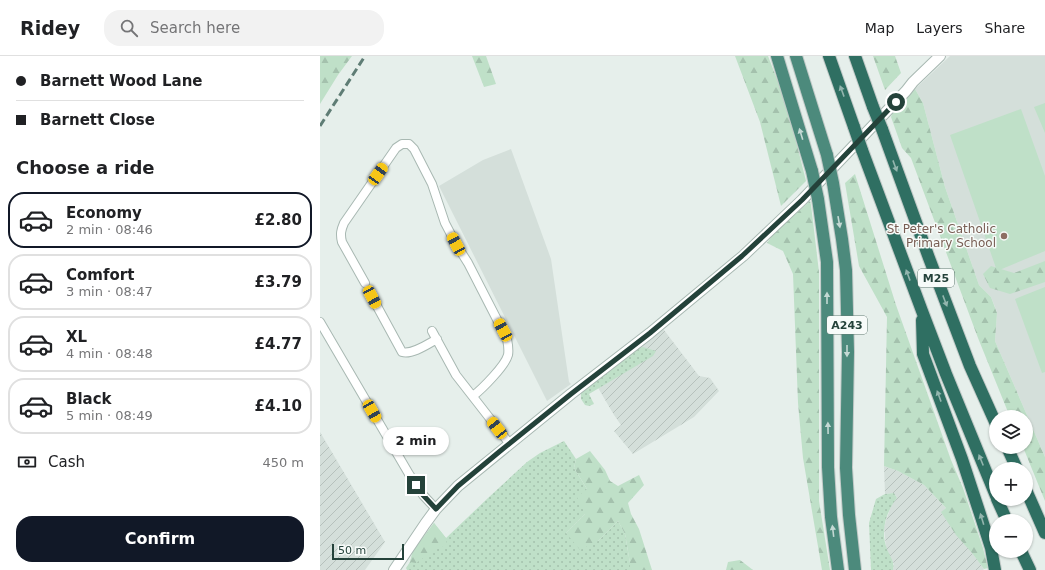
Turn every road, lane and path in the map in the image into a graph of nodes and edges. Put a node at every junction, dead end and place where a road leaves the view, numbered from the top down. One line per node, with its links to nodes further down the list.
1 (777, 56): 21 (highway, A243, one-way to 1, bridge)
2 (796, 56): 22 (highway, A243, one-way to 22, bridge)
3 (829, 56): 8 (highway, M25, one-way to 3, bridge)
4 (855, 56): 13 (highway, M25, one-way to 13, bridge)
5 (940, 56): 14 (street)
6 (365, 282): 12 (street)
7 (372, 297): 11 (street)
8 (922, 311): 15 (highway, M25, one-way to 8); 23 (highway, M25, one-way to 8)
9 (320, 322): 17 (street)
10 (432, 331): 11 (street)
11 (437, 339): 12 (street)
12 (472, 396): 14 (street)
13 (990, 410)
14 (509, 443): 17 (street)
15 (989, 479)
16 (1033, 505): 18 (highway)
17 (436, 509): 20 (street)
18 (1045, 532)
19 (1024, 558): 24 (highway)
20 (394, 570)
21 (838, 570)
22 (855, 570)
23 (995, 570)
24 (1030, 570)

